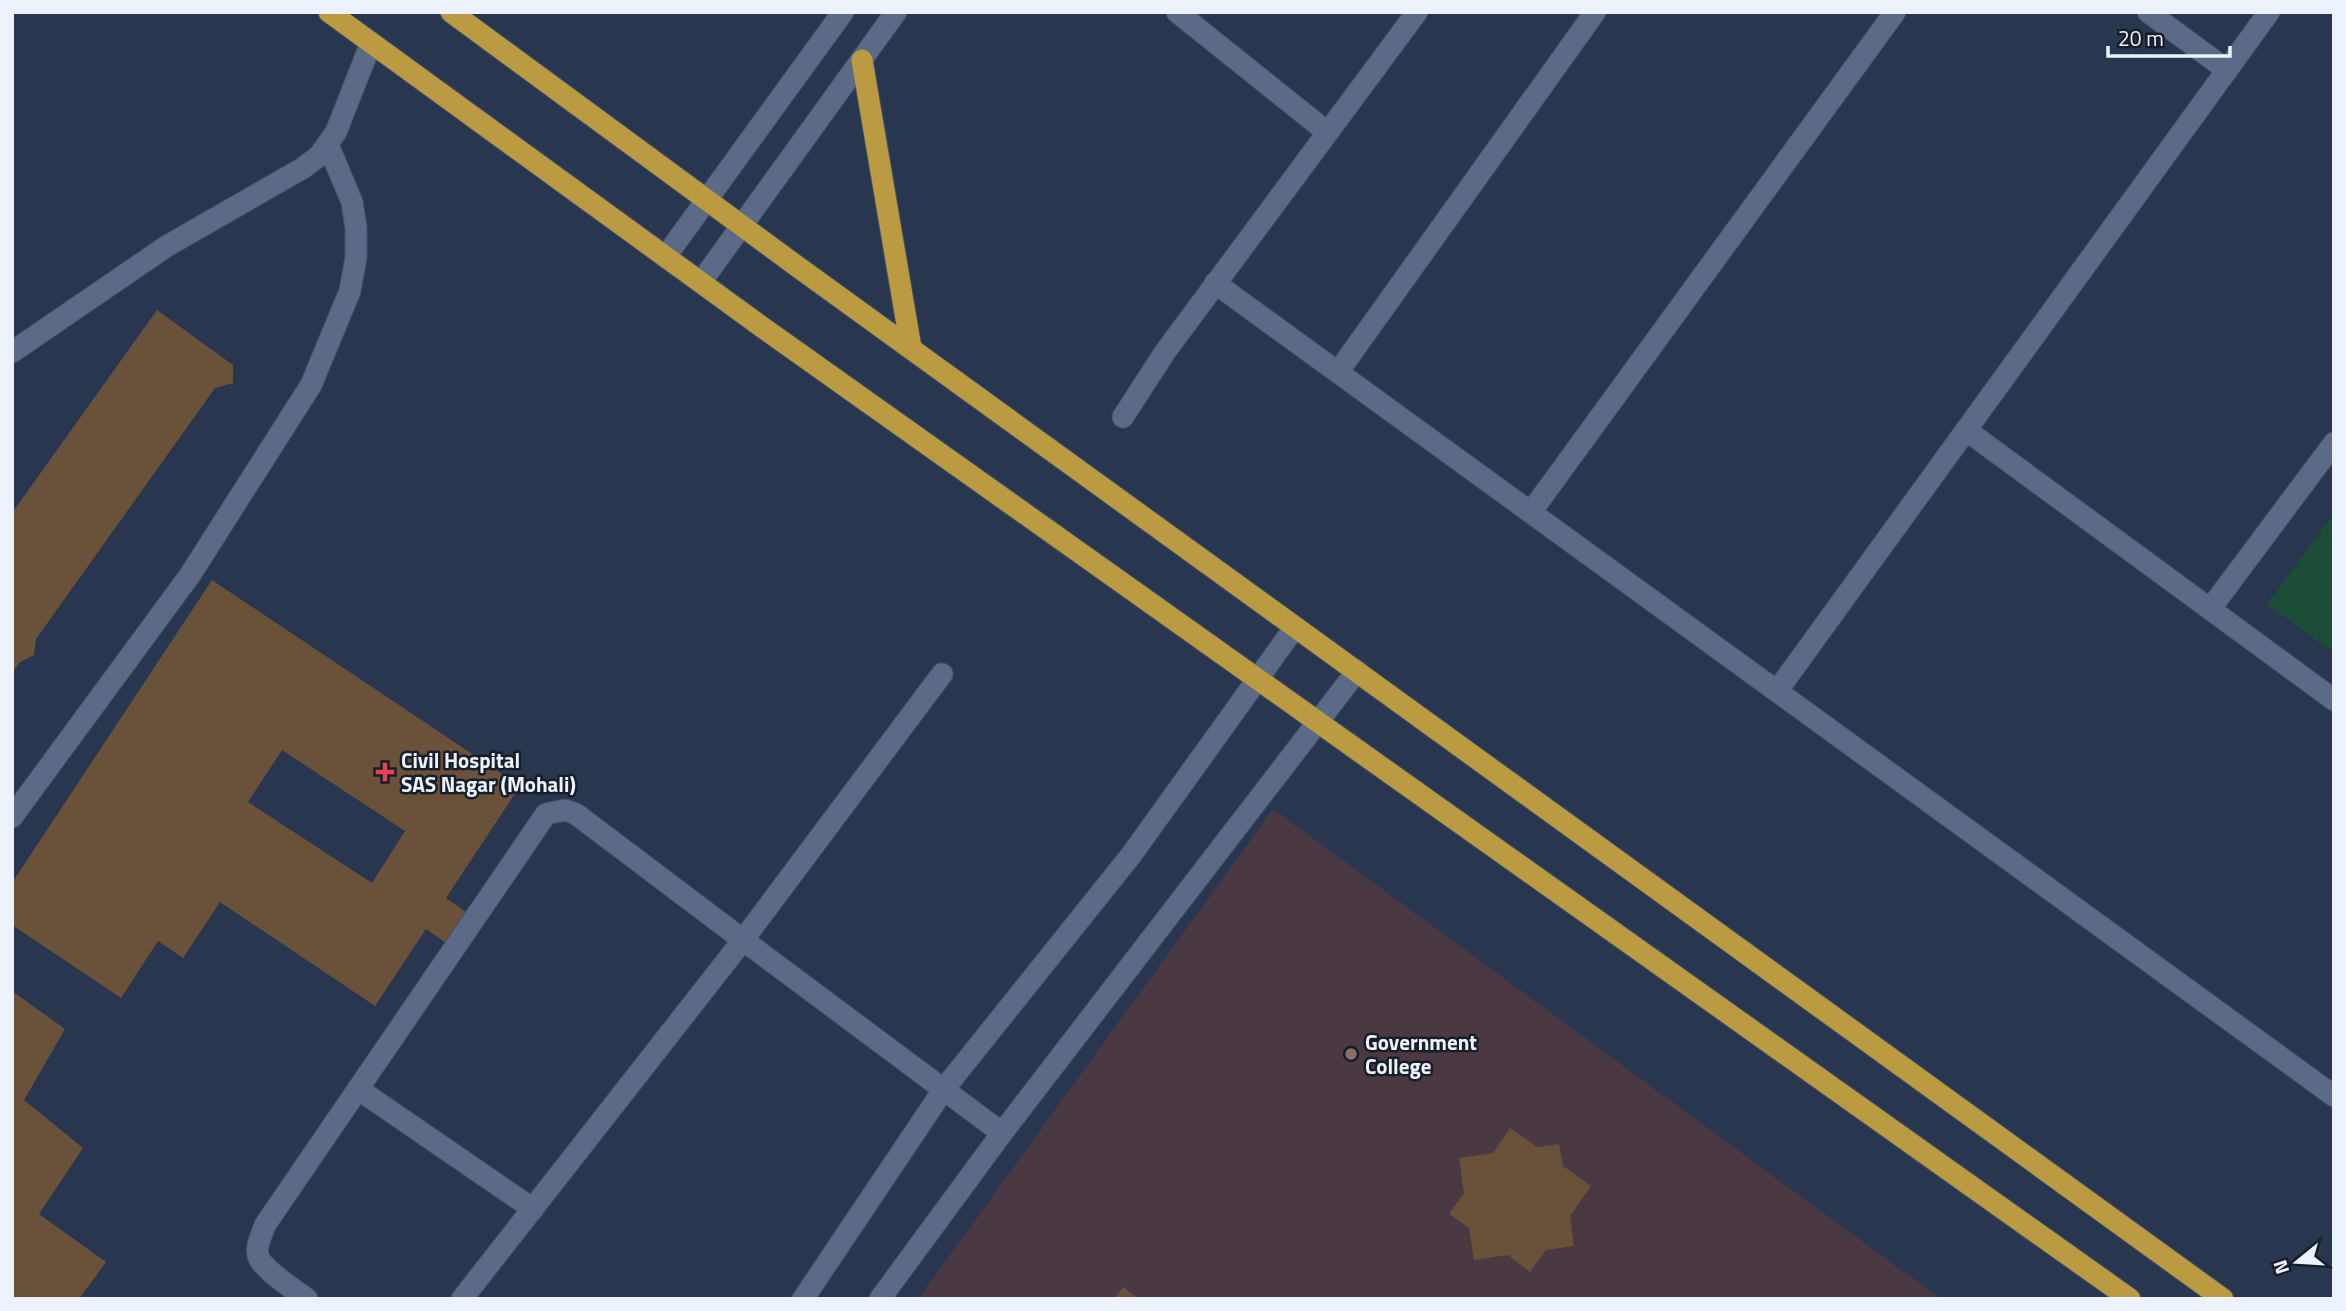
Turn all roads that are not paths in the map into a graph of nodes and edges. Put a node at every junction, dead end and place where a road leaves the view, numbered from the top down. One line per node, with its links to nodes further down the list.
1 (330, 12): 11 (highway)
2 (451, 12): 16 (highway)
3 (843, 12): 16 (street)
4 (897, 12): 12 (street)
5 (1177, 12): 14 (street)
6 (1417, 12): 14 (street)
7 (1595, 12): 23 (street)
8 (1895, 12): 27 (street)
9 (2148, 12): 13 (street)
10 (2269, 12): 13 (street)
11 (371, 43): 15 (street); 18 (highway)
12 (862, 60): 17 (street); 21 (highway)
13 (2227, 70): 25 (street)
14 (1327, 132): 20 (street)
15 (328, 145): 22 (street); 36 (street)
16 (707, 200): 17 (highway); 18 (street)
17 (743, 226): 19 (street); 21 (highway)
18 (666, 256): 19 (highway)
19 (701, 282): 32 (highway)
20 (1215, 283): 23 (street); 24 (street)
21 (911, 348): 29 (highway)
22 (12, 352)
23 (1338, 372): 27 (street)
24 (1123, 417)
25 (1966, 430): 28 (street); 33 (street)
26 (2334, 443): 28 (street)
27 (1531, 513): 33 (street)
28 (2210, 609): 34 (street)
29 (1295, 627): 30 (highway); 32 (street)
30 (1357, 671): 35 (street); 48 (highway)
31 (942, 674): 37 (street)
32 (1258, 679): 35 (highway); 39 (street)
33 (1777, 691): 40 (street)
34 (2334, 699)
35 (1319, 721): 41 (street); 47 (highway)
36 (12, 817)
37 (743, 940): 38 (street); 39 (street); 42 (street)
38 (358, 1088): 42 (street); 43 (street)
39 (944, 1089): 41 (street); 45 (street)
40 (2334, 1096)
41 (1002, 1133): 46 (street)
42 (533, 1209): 44 (street)
43 (307, 1299)
44 (462, 1299)
45 (803, 1299)
46 (880, 1299)
47 (2130, 1299)
48 (2223, 1299)

